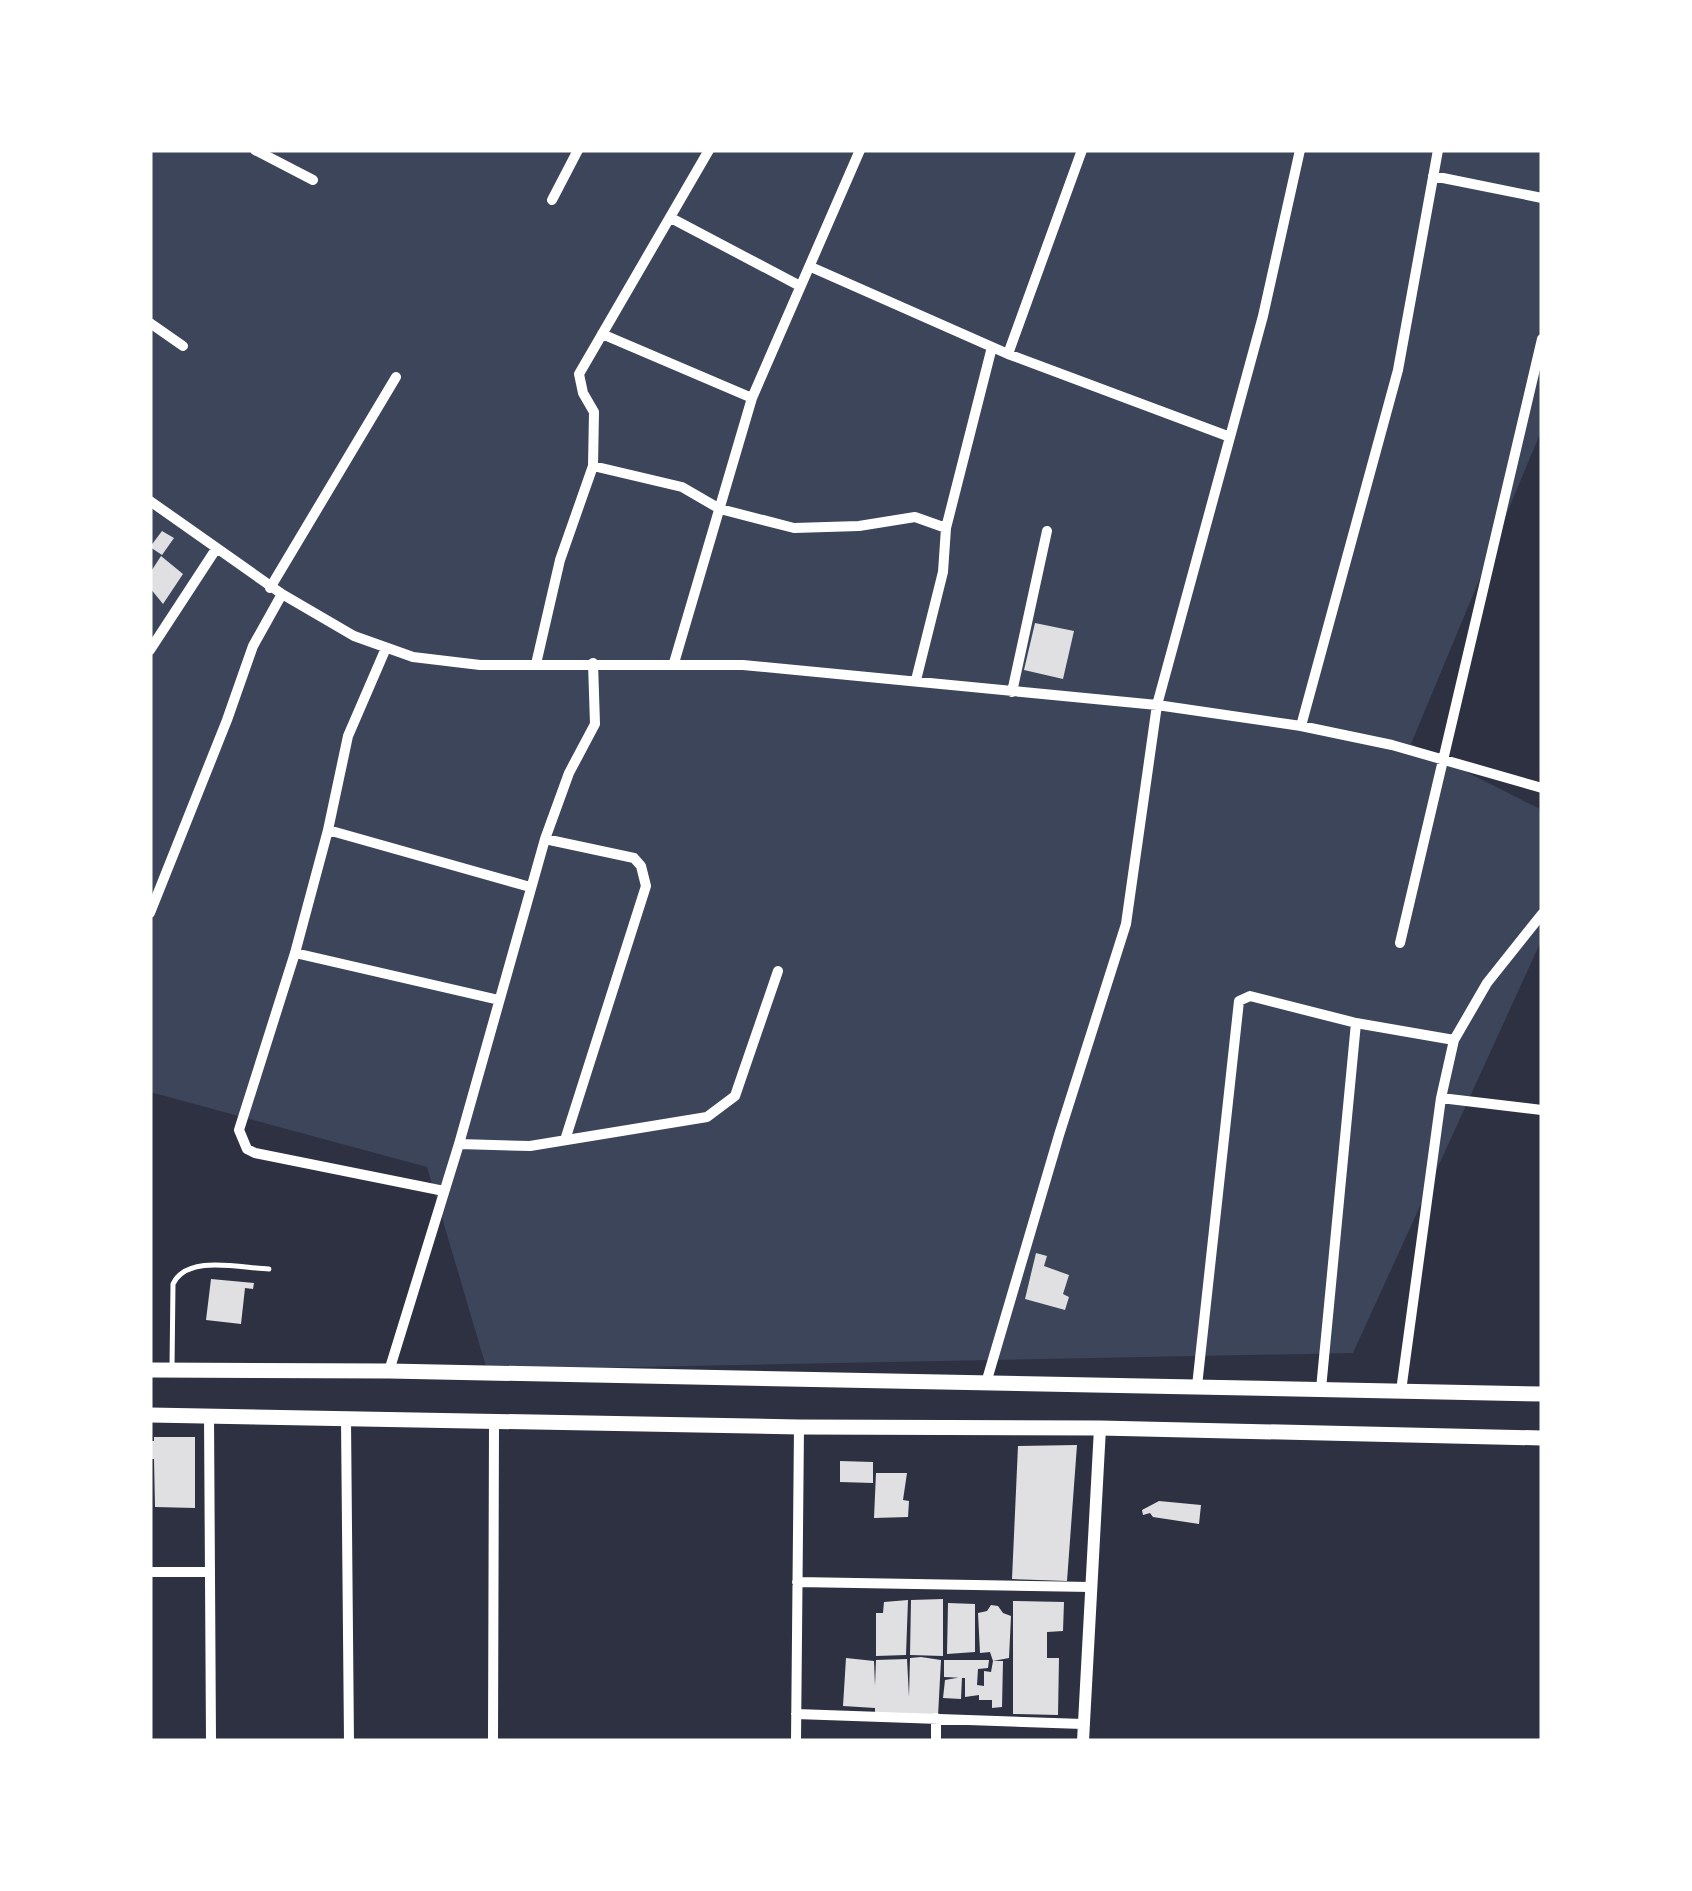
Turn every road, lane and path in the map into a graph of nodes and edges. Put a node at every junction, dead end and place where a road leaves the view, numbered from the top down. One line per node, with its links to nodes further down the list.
1 (255, 150): 9 (street)
2 (578, 150): 11 (street)
3 (709, 150): 12 (street)
4 (860, 150): 13 (street)
5 (1082, 150): 20 (street)
6 (1300, 150): 23 (street)
7 (1438, 150): 8 (street)
8 (1434, 176): 10 (street); 40 (street)
9 (313, 180)
10 (1542, 198)
11 (552, 200)
12 (671, 218): 14 (street); 16 (street)
13 (811, 267): 14 (street); 19 (street)
14 (800, 286): 22 (street)
15 (150, 323): 18 (street)
16 (602, 334): 22 (street); 24 (street)
17 (1542, 339): 41 (street)
18 (183, 346)
19 (992, 347): 20 (street); 27 (street)
20 (1008, 354): 23 (street)
21 (396, 377): 30 (street)
22 (752, 398): 26 (street)
23 (1230, 437): 39 (street)
24 (593, 466): 26 (street); 36 (street)
25 (150, 501): 29 (street)
26 (720, 509): 27 (street); 35 (street)
27 (946, 528): 37 (street)
28 (1048, 530): 38 (street)
29 (216, 550): 30 (street); 33 (street)
30 (270, 588): 31 (street)
31 (282, 594): 32 (street); 46 (street)
32 (386, 648): 36 (street); 43 (street)
33 (150, 650)
34 (594, 662): 35 (street); 36 (street); 44 (street)
35 (674, 662): 37 (street)
36 (536, 664)
37 (916, 680): 38 (street)
38 (1012, 692): 39 (street)
39 (1157, 706): 40 (street); 63 (street)
40 (1301, 726): 41 (street)
41 (1443, 757): 42 (street); 48 (street)
42 (1542, 788)
43 (328, 830): 45 (street); 49 (street)
44 (545, 839): 45 (street); 56 (street)
45 (530, 887): 51 (street)
46 (150, 913)
47 (1542, 914): 53 (street)
48 (1400, 943)
49 (295, 953): 51 (street); 58 (street)
50 (778, 971): 56 (street)
51 (499, 1000): 57 (street)
52 (1356, 1024): 53 (street); 64 (street); 65 (street)
53 (1454, 1040): 54 (street)
54 (1441, 1098): 55 (street); 66 (street)
55 (1542, 1110)
56 (566, 1140): 57 (street)
57 (459, 1144): 58 (street)
58 (444, 1191): 62 (street)
59 (269, 1269): 61 (lane)
60 (150, 1370): 61 (main road)
61 (172, 1370): 62 (main road)
62 (389, 1371): 63 (main road)
63 (986, 1383): 64 (main road)
64 (1197, 1386): 65 (main road)
65 (1321, 1389): 66 (main road)
66 (1401, 1391): 67 (main road)
67 (1542, 1394)
68 (150, 1415): 69 (main road)
69 (209, 1415): 70 (main road); 76 (street)
70 (346, 1420): 71 (main road); 83 (street)
71 (494, 1423): 72 (main road); 84 (street)
72 (799, 1427): 73 (main road); 77 (street)
73 (1100, 1428): 74 (main road); 78 (street)
74 (1542, 1438)
75 (150, 1572): 76 (street)
76 (210, 1572): 82 (street)
77 (797, 1582): 78 (street); 79 (street)
78 (1090, 1586): 81 (street)
79 (796, 1714): 80 (street); 85 (street)
80 (936, 1718): 81 (street); 86 (street)
81 (1084, 1724): 87 (street)
82 (211, 1741)
83 (349, 1741)
84 (493, 1741)
85 (796, 1741)
86 (936, 1741)
87 (1083, 1741)

